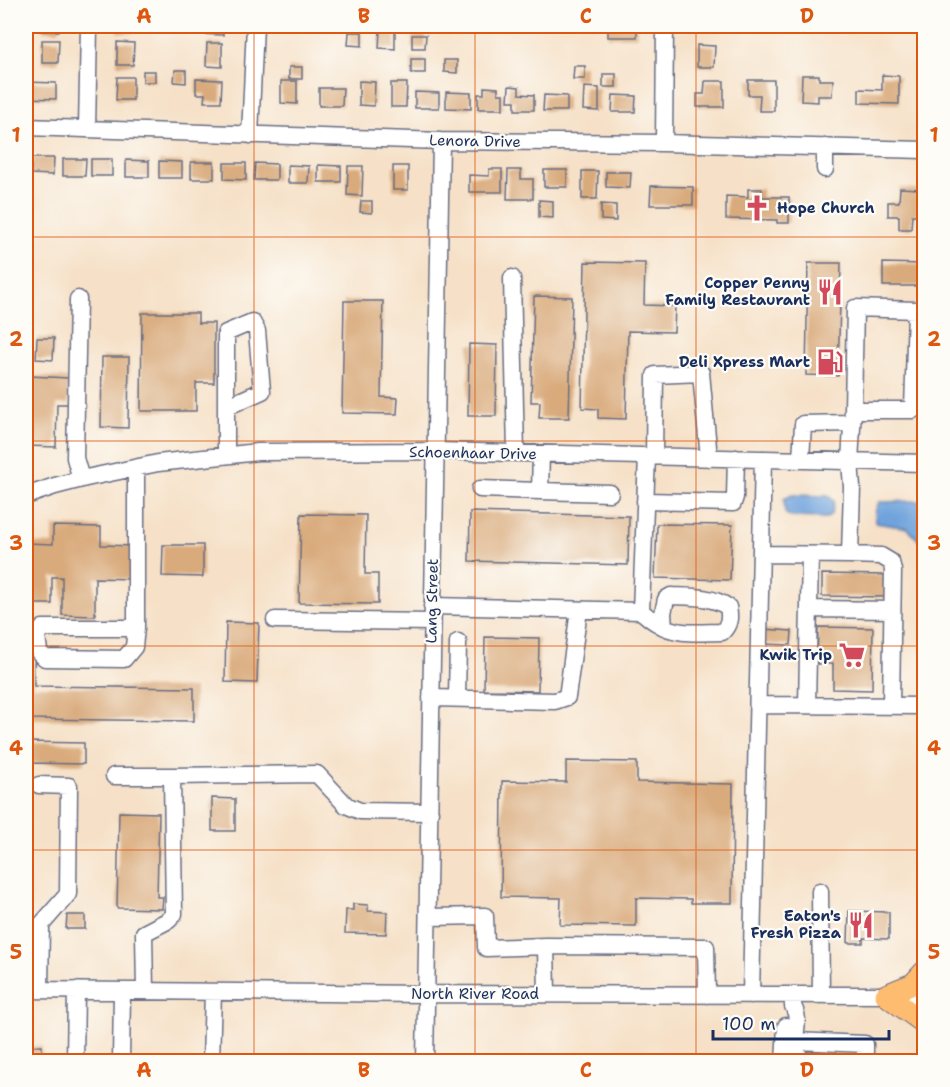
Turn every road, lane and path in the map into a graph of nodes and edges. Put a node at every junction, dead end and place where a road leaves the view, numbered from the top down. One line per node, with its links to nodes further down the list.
1 (89, 26): 5 (street)
2 (255, 26): 6 (street)
3 (665, 26): 8 (street)
4 (26, 127): 5 (street, Lenora Drive)
5 (87, 129): 6 (street, Lenora Drive)
6 (250, 135): 7 (street, Lenora Drive)
7 (441, 141): 8 (street, Lenora Drive); 17 (street, Lang Street)
8 (664, 143): 9 (street, Lenora Drive)
9 (825, 147): 10 (street, Lenora Drive); 11 (street)
10 (924, 150)
11 (825, 169)
12 (512, 278): 18 (street)
13 (78, 299): 29 (street)
14 (920, 310): 16 (street); 16 (street)
15 (226, 407): 15 (street); 20 (street)
16 (852, 416): 25 (street); 26 (street)
17 (435, 451): 18 (street, Schoenhaar Drive); 20 (street, Schoenhaar Drive); 42 (street, Lang Street)
18 (516, 453): 19 (street, Schoenhaar Drive)
19 (541, 454): 21 (street, Schoenhaar Drive); 31 (street)
20 (226, 455): 28 (street, Schoenhaar Drive)
21 (650, 456): 22 (street, Schoenhaar Drive); 22 (street); 34 (street)
22 (709, 458): 23 (street, Schoenhaar Drive)
23 (736, 458): 24 (street, Schoenhaar Drive); 34 (street)
24 (764, 459): 25 (street, Schoenhaar Drive); 35 (street)
25 (801, 460): 26 (street, Schoenhaar Drive)
26 (850, 461): 27 (street, Schoenhaar Drive); 37 (street)
27 (924, 463)
28 (136, 468): 29 (street, Schoenhaar Drive); 45 (street)
29 (81, 479): 33 (street, Schoenhaar Drive)
30 (480, 489): 31 (street)
31 (540, 491): 32 (street)
32 (610, 493)
33 (26, 496)
34 (645, 501): 41 (street)
35 (761, 554): 36 (street); 49 (street)
36 (810, 555): 37 (street); 38 (street)
37 (850, 555): 40 (street)
38 (809, 609): 40 (street); 50 (street)
39 (579, 610): 41 (street); 42 (street); 48 (street)
40 (892, 610): 51 (street)
41 (641, 611): 44 (street)
42 (432, 614): 43 (street); 47 (street, Lang Street)
43 (275, 620)
44 (664, 627)
45 (136, 628): 45 (street)
46 (458, 642): 48 (street)
47 (431, 698): 48 (street); 56 (street, Lang Street)
48 (457, 699)
49 (758, 705): 50 (street); 69 (street)
50 (807, 705): 51 (street)
51 (891, 706): 52 (street)
52 (924, 706)
53 (114, 776): 54 (street)
54 (172, 776): 56 (street); 64 (street)
55 (39, 785): 61 (street)
56 (430, 812): 58 (street, Lang Street)
57 (820, 891): 70 (street)
58 (428, 917): 59 (street); 66 (street, Lang Street)
59 (546, 946): 67 (street); 68 (street)
60 (924, 972): 71 (main road)
61 (33, 990): 62 (street, North River Road)
62 (76, 990): 63 (street, North River Road); 76 (street)
63 (122, 991): 64 (street, North River Road); 77 (street)
64 (144, 991): 65 (street, North River Road)
65 (213, 992): 66 (street, North River Road); 78 (street)
66 (426, 994): 67 (street, North River Road); 79 (street, Lang Street)
67 (547, 994): 68 (street, North River Road)
68 (707, 995): 69 (street, North River Road)
69 (751, 995): 73 (street, North River Road)
70 (821, 995): 71 (street, North River Road); 73 (street, North River Road)
71 (886, 995): 72 (street, North River Road); 74 (main road)
72 (924, 995)
73 (793, 1001): 75 (street); 80 (street)
74 (924, 1023)
75 (795, 1041): 81 (street); 82 (street)
76 (75, 1062)
77 (121, 1062)
78 (211, 1062)
79 (425, 1062)
80 (784, 1062)
81 (800, 1062)
82 (865, 1062)

